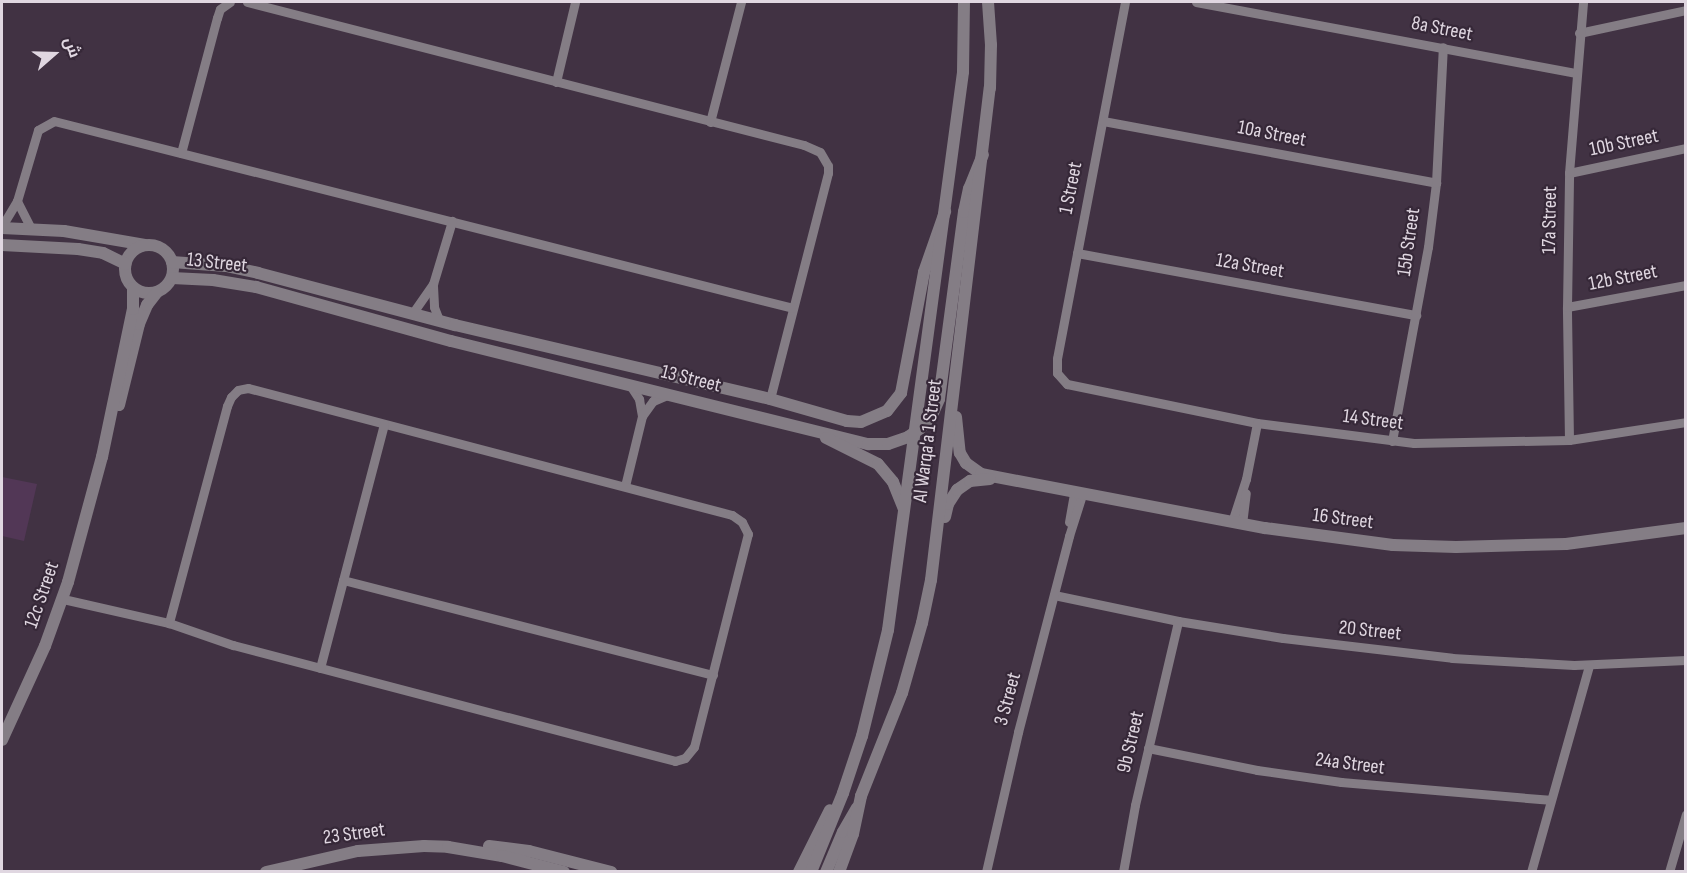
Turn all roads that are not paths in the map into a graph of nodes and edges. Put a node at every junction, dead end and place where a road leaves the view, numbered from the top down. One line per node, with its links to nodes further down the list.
1 (230, 2): 18 (street)
2 (247, 2): 14 (street)
3 (575, 2): 14 (street)
4 (741, 2): 16 (street)
5 (964, 2): 23 (street, Al Warqa'a 1 Street)
6 (988, 2): 19 (street, Al Warqa'a 1 Street)
7 (1125, 2): 15 (street, 1 Street)
8 (1196, 2): 12 (street, 8a Street)
9 (1583, 2): 11 (street, 17a Street)
10 (1686, 9): 11 (street)
11 (1579, 33): 13 (street, 17a Street)
12 (1443, 47): 13 (street, 8a Street); 21 (street, 15b Street)
13 (1576, 73): 20 (street, 17a Street)
14 (556, 82): 16 (street)
15 (1102, 121): 21 (street, 10a Street); 29 (street, 1 Street)
16 (710, 122): 38 (street)
17 (1686, 148): 20 (street, 10b Street)
18 (181, 153): 22 (street); 24 (street)
19 (983, 155): 45 (street, Al Warqa'a 1 Street); 52 (street, 13 Street)
20 (1569, 173): 37 (street, 17a Street)
21 (1436, 183): 40 (street, 15b Street)
22 (17, 201): 25 (street); 26 (street)
23 (945, 212): 46 (street, 13 Street); 52 (street, Al Warqa'a 1 Street)
24 (452, 221): 33 (street); 38 (street)
25 (2, 227): 26 (street)
26 (31, 228): 28 (street)
27 (2, 245): 31 (street)
28 (146, 245): 30 (street); 31 (street)
29 (1077, 252): 40 (street, 12a Street); 42 (street, 1 Street)
30 (172, 262): 32 (street); 39 (street, 13 Street)
31 (126, 264): 35 (street)
32 (172, 278): 36 (street); 43 (street, 13 Street)
33 (433, 284): 39 (street); 41 (street)
34 (1686, 285): 37 (street, 12b Street)
35 (134, 288): 36 (street); 55 (street, 12c Street)
36 (157, 292): 55 (street, 12c Street)
37 (1567, 307): 53 (street, 17a Street)
38 (793, 308): 46 (street)
39 (412, 314): 41 (street, 13 Street)
40 (1416, 315): 54 (street, 15b Street)
41 (439, 320): 46 (street, 13 Street)
42 (1061, 380): 49 (street, 14 Street)
43 (630, 385): 44 (street, 13 Street); 47 (street)
44 (669, 394): 47 (street); 51 (street, 13 Street)
45 (953, 395): 56 (street, 16 Street); 62 (street, Al Warqa'a 1 Street)
46 (770, 399)
47 (642, 416): 57 (street)
48 (1686, 422): 53 (street, 14 Street)
49 (1257, 423): 54 (street, 14 Street); 60 (street)
50 (384, 424): 57 (street); 63 (street); 67 (street)
51 (818, 432): 52 (street, 13 Street); 59 (street)
52 (914, 434): 59 (street, Al Warqa'a 1 Street)
53 (1569, 440): 54 (street, 14 Street)
54 (1392, 441)
55 (102, 457): 65 (street, 12c Street)
56 (999, 480): 58 (street, 16 Street); 62 (street, 16 Street)
57 (625, 486): 71 (street)
58 (1078, 494): 60 (street, 16 Street); 64 (street, 3 Street)
59 (905, 513): 74 (street, Al Warqa'a 1 Street)
60 (1237, 523): 61 (street, 16 Street)
61 (1686, 528)
62 (934, 559): 76 (street, Al Warqa'a 1 Street)
63 (343, 580): 70 (street); 71 (street)
64 (1054, 595): 66 (street, 20 Street); 86 (street, 3 Street)
65 (64, 596): 67 (street); 72 (street, 12c Street)
66 (1178, 621): 69 (street, 20 Street); 73 (street, 9b Street)
67 (169, 623): 70 (street)
68 (1686, 660): 69 (street, 20 Street)
69 (1589, 665): 75 (street)
70 (320, 668): 71 (street)
71 (713, 675)
72 (2, 740)
73 (1148, 748): 75 (street, 24a Street); 87 (street, 9b Street)
74 (843, 793): 82 (street); 83 (street, Al Warqa'a 1 Street)
75 (1550, 800): 88 (street)
76 (859, 806): 84 (street); 85 (street, Al Warqa'a 1 Street)
77 (1686, 813): 89 (street)
78 (448, 847): 79 (street, 23 Street); 80 (street, 23 Street); 81 (street, 23 Street)
79 (266, 872)
80 (564, 872)
81 (611, 872)
82 (799, 872)
83 (811, 872)
84 (826, 872)
85 (839, 872)
86 (986, 872)
87 (1123, 872)
88 (1531, 872)
89 (1669, 872)

